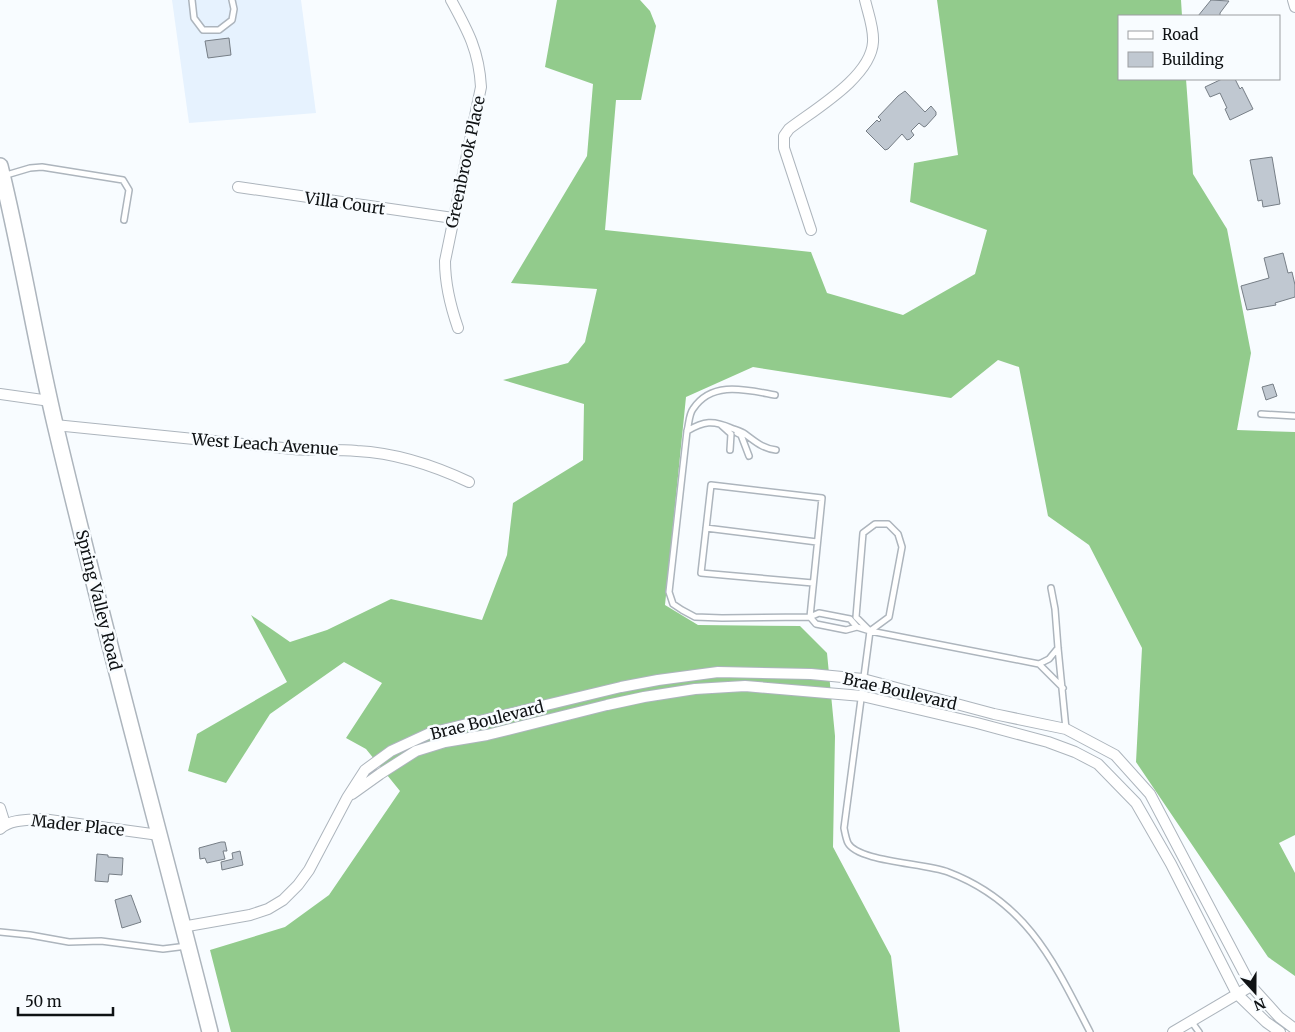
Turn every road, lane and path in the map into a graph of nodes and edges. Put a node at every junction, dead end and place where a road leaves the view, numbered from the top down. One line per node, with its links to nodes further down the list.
1 (192, 0): 2 (lane)
2 (232, 0)
3 (451, 0): 9 (street, Greenbrook Place)
4 (865, 0): 11 (street)
5 (1293, 0): 6 (street)
6 (1295, 7)
7 (1, 171): 10 (lane); 15 (street, Spring Valley Road)
8 (238, 187): 9 (street, Villa Court)
9 (453, 218): 12 (street, Greenbrook Place)
10 (124, 220)
11 (811, 230)
12 (458, 328)
13 (0, 394): 15 (street)
14 (775, 395): 20 (lane)
15 (50, 401): 19 (street, Spring Valley Road)
16 (1260, 414): 17 (lane)
17 (1295, 416)
18 (719, 422): 20 (lane); 21 (lane); 22 (lane); 23 (lane)
19 (55, 425): 24 (street, West Leach Avenue); 41 (street, Spring Valley Road)
20 (687, 431): 29 (lane)
21 (730, 450)
22 (776, 450)
23 (749, 456)
24 (469, 482)
25 (706, 528): 26 (lane); 26 (lane); 27 (lane)
26 (817, 542): 27 (lane)
27 (813, 583): 29 (lane)
28 (1051, 588): 32 (lane)
29 (810, 617): 30 (lane); 30 (lane)
30 (857, 627): 31 (lane)
31 (870, 631): 31 (lane); 33 (lane); 34 (lane)
32 (1058, 648): 33 (lane); 35 (lane)
33 (1039, 664): 35 (lane)
34 (863, 679): 36 (lane); 37 (street, Brae Boulevard); 38 (street, Brae Boulevard)
35 (1063, 688): 37 (lane)
36 (862, 696): 38 (street, Brae Boulevard); 46 (street, Brae Boulevard); 50 (lane)
37 (1066, 729): 45 (street, Brae Boulevard)
38 (347, 798): 42 (street, Brae Boulevard)
39 (0, 808): 40 (street)
40 (2, 827): 41 (street, Mader Place)
41 (159, 835): 42 (street, Spring Valley Road)
42 (182, 927): 44 (street, Spring Valley Road)
43 (0, 932): 44 (lane)
44 (188, 946): 49 (street, Spring Valley Road)
45 (1251, 986): 46 (street); 48 (street, Brae Boulevard)
46 (1237, 994): 47 (street); 53 (street, Brae Boulevard)
47 (1190, 1021): 51 (street); 52 (lane)
48 (1295, 1029)
49 (210, 1032)
50 (1090, 1032)
51 (1173, 1032)
52 (1198, 1032)
53 (1280, 1032)

